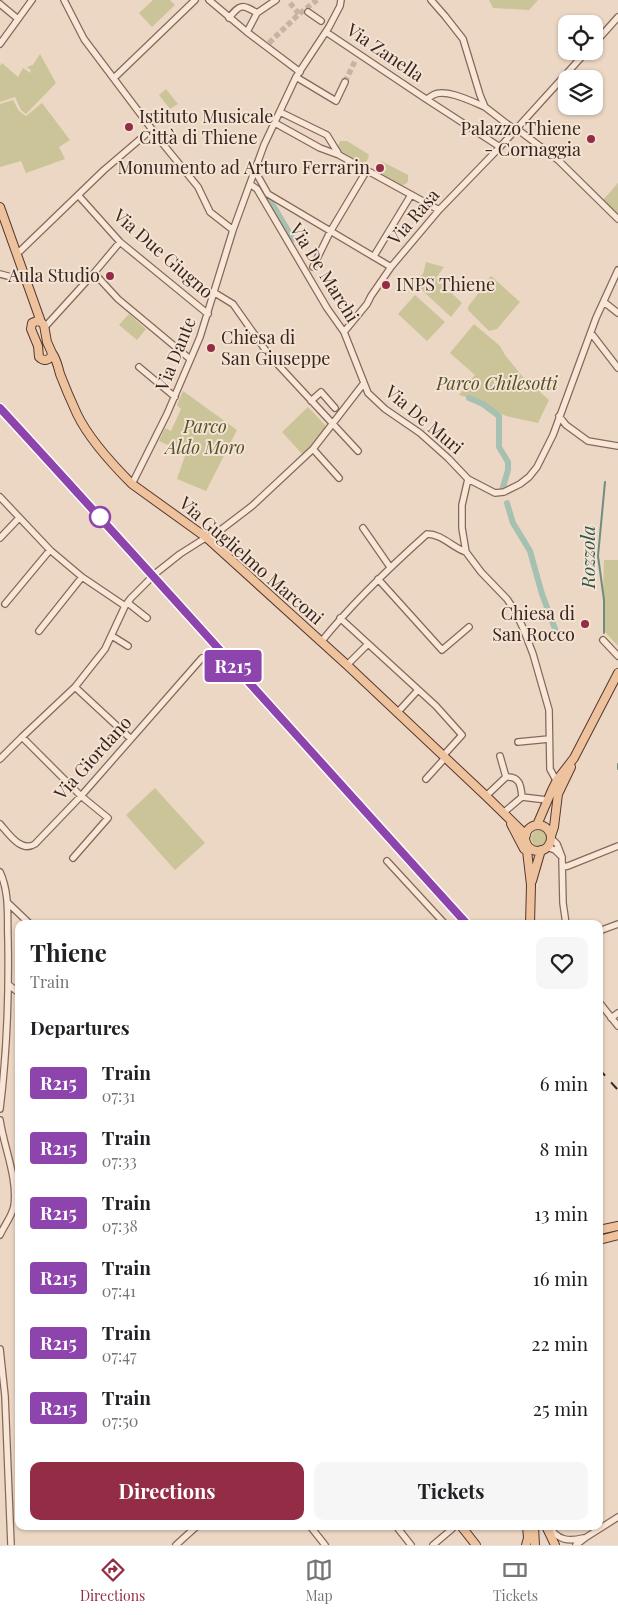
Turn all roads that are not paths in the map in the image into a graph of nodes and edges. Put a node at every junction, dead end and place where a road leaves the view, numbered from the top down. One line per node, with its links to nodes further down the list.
1 (32, 0): 13 (street)
2 (64, 0): 21 (street)
3 (195, 0): 21 (street)
4 (209, 0): 12 (street)
5 (276, 0): 10 (street)
6 (341, 0): 16 (street, Via Dante)
7 (435, 2): 24 (street)
8 (0, 4): 13 (street)
9 (308, 12): 14 (street)
10 (257, 13): 12 (street); 15 (street)
11 (618, 17): 17 (street)
12 (229, 18): 15 (street)
13 (18, 19): 18 (street)
14 (321, 21)
15 (247, 32): 20 (street)
16 (326, 32): 20 (street, Via Dante); 23 (street, Via Zanella)
17 (603, 34)
18 (0, 44)
19 (579, 60): 28 (street, Via Rasa)
20 (298, 74): 22 (street); 25 (street, Via Dante)
21 (114, 78): 27 (street)
22 (345, 82)
23 (426, 100): 24 (street, Via Zanella); 30 (street, Via Zanella)
24 (485, 107): 28 (street, Via Zanella)
25 (280, 112): 26 (street, Via Dante); 29 (street)
26 (275, 123): 31 (street); 34 (street, Via Dante)
27 (152, 129): 36 (street); 41 (street)
28 (516, 130): 30 (street, Via Rasa); 40 (street, Via Zanella)
29 (329, 139): 31 (street); 32 (street)
30 (500, 147): 39 (street, Via Rasa)
31 (324, 148): 32 (street)
32 (339, 155): 33 (street)
33 (367, 170): 37 (street); 42 (street)
34 (255, 171): 35 (street, Via Dante); 42 (street)
35 (250, 184): 41 (street, Via Dante); 59 (street, Via De Marchi)
36 (78, 195): 43 (street, Via Due Giugno); 44 (street)
37 (411, 195): 39 (street); 45 (street)
38 (0, 207): 44 (main road, Via Guglielmo Marconi)
39 (438, 210): 47 (street, Via Rasa)
40 (618, 219)
41 (233, 230): 52 (street, Via Dante)
42 (330, 232): 45 (street); 46 (street)
43 (120, 242): 49 (street); 56 (street, Via Due Giugno)
44 (17, 254): 51 (main road, Via Guglielmo Marconi)
45 (374, 256): 47 (street)
46 (312, 267)
47 (391, 267): 59 (street, Via Rasa)
48 (618, 270): 53 (street, Via De Muri)
49 (94, 273): 58 (street); 62 (street)
50 (0, 274): 51 (street)
51 (27, 280): 54 (main road, Via Guglielmo Marconi)
52 (215, 294): 56 (street, Via Dante); 69 (street)
53 (604, 302): 55 (street); 60 (street, Via De Muri)
54 (36, 308): 57 (main road); 58 (main road, Via Guglielmo Marconi)
55 (618, 313)
56 (208, 314): 62 (street, Via Dante)
57 (32, 324): 58 (main road); 63 (main road)
58 (43, 324): 61 (main road, Via Guglielmo Marconi)
59 (344, 332): 67 (street, Via De Marchi)
60 (591, 333): 65 (street); 71 (street, Via De Muri)
61 (52, 353): 63 (main road); 66 (main road, Via Guglielmo Marconi)
62 (190, 359): 68 (street, Via Dante)
63 (45, 360): 66 (main road)
64 (139, 368): 68 (street)
65 (618, 368)
66 (59, 371): 78 (main road, Via Guglielmo Marconi)
67 (364, 383): 72 (street); 77 (street, Via De Muri)
68 (174, 397): 78 (street, Via Dante)
69 (311, 401): 70 (street); 72 (street)
70 (335, 408)
71 (559, 416): 73 (street); 77 (street, Via De Muri)
72 (332, 423): 74 (street); 75 (street)
73 (618, 446)
74 (314, 449): 76 (street); 83 (street)
75 (358, 451)
76 (339, 478)
77 (468, 479): 85 (street)
78 (132, 484): 83 (main road, Via Guglielmo Marconi)
79 (0, 497): 80 (street)
80 (20, 518): 82 (street); 84 (street)
81 (363, 528): 86 (street)
82 (0, 538)
83 (206, 538): 90 (street); 97 (main road, Via Guglielmo Marconi)
84 (50, 550): 87 (street); 89 (street)
85 (466, 552): 86 (street); 109 (street)
86 (390, 567): 88 (street)
87 (82, 577): 90 (street); 94 (street)
88 (378, 579): 92 (street); 93 (street)
89 (5, 604)
90 (126, 605): 91 (street); 95 (street)
91 (147, 618)
92 (340, 618): 97 (street); 98 (street)
93 (469, 627)
94 (39, 631)
95 (112, 636): 99 (street); 104 (street)
96 (603, 640): 100 (street)
97 (321, 642): 102 (main road, Via Guglielmo Marconi)
98 (368, 644): 102 (street); 105 (street)
99 (128, 646)
100 (618, 656)
101 (202, 658): 108 (street, Via Giordano)
102 (347, 666): 106 (main road, Via Guglielmo Marconi)
103 (618, 674): 113 (main road)
104 (75, 687): 107 (street); 108 (street)
105 (418, 690): 106 (street); 112 (street)
106 (397, 712): 112 (main road, Via Guglielmo Marconi)
107 (22, 737): 114 (street); 118 (street)
108 (131, 739): 118 (street, Via Giordano)
109 (549, 739): 110 (street); 117 (street)
110 (518, 742)
111 (500, 756): 115 (street)
112 (444, 757): 116 (street); 119 (main road, Via Guglielmo Marconi)
113 (574, 758): 117 (main road); 120 (main road)
114 (0, 760)
115 (506, 777): 119 (street); 121 (street)
116 (426, 779)
117 (557, 780): 120 (street); 122 (main road)
118 (81, 796): 124 (street, Via Giordano); 131 (street)
119 (486, 796): 123 (main road, Via Guglielmo Marconi)
120 (558, 796): 122 (street); 126 (main road)
121 (522, 798): 122 (street); 123 (street)
122 (546, 803): 125 (main road)
123 (505, 815): 125 (main road, Via Guglielmo Marconi); 127 (main road, Via Guglielmo Marconi); 132 (main road, Via Guglielmo Marconi)
124 (0, 824)
125 (535, 826): 126 (main road, Via Guglielmo Marconi); 127 (main road)
126 (551, 837): 129 (main road, Via Guglielmo Marconi); 130 (street)
127 (526, 838): 129 (main road, Via Guglielmo Marconi); 132 (main road, Via Guglielmo Marconi)
128 (618, 846): 134 (street)
129 (544, 848): 130 (street); 136 (main road, Via Guglielmo Marconi)
130 (562, 857): 134 (street)
131 (73, 858)
132 (527, 860): 136 (main road, Via Guglielmo Marconi)
133 (387, 861): 139 (street)
134 (562, 867): 141 (street)
135 (0, 872): 137 (street)
136 (531, 885): 140 (main road, Via Guglielmo Marconi)
137 (8, 903): 138 (street); 144 (street)
138 (26, 920)
139 (441, 920)
140 (530, 920)
141 (565, 920)
142 (618, 924): 143 (street)
143 (603, 930)
144 (8, 985): 145 (street); 150 (street)
145 (15, 990)
146 (603, 1007): 148 (street)
147 (618, 1013): 148 (street)
148 (611, 1018): 149 (street)
149 (618, 1026)
150 (0, 1109)
151 (0, 1120): 152 (street)
152 (15, 1195)
153 (15, 1209): 156 (street)
154 (618, 1226): 155 (main road)
155 (603, 1229)
156 (0, 1235)
157 (618, 1235): 158 (main road)
158 (603, 1239)
159 (0, 1349): 173 (street)
160 (618, 1517): 161 (street)
161 (603, 1527)
162 (193, 1530): 174 (street)
163 (313, 1530): 175 (street)
164 (399, 1530): 176 (street)
165 (449, 1530): 177 (street)
166 (464, 1530): 178 (main road)
167 (527, 1530): 179 (main road)
168 (534, 1530): 180 (main road)
169 (549, 1530): 181 (main road)
170 (552, 1530): 172 (street)
171 (598, 1530): 172 (street)
172 (585, 1538): 182 (street)
173 (11, 1545)
174 (176, 1545)
175 (325, 1545)
176 (411, 1545)
177 (433, 1545)
178 (476, 1545)
179 (526, 1545)
180 (534, 1545)
181 (555, 1545)
182 (576, 1545)

